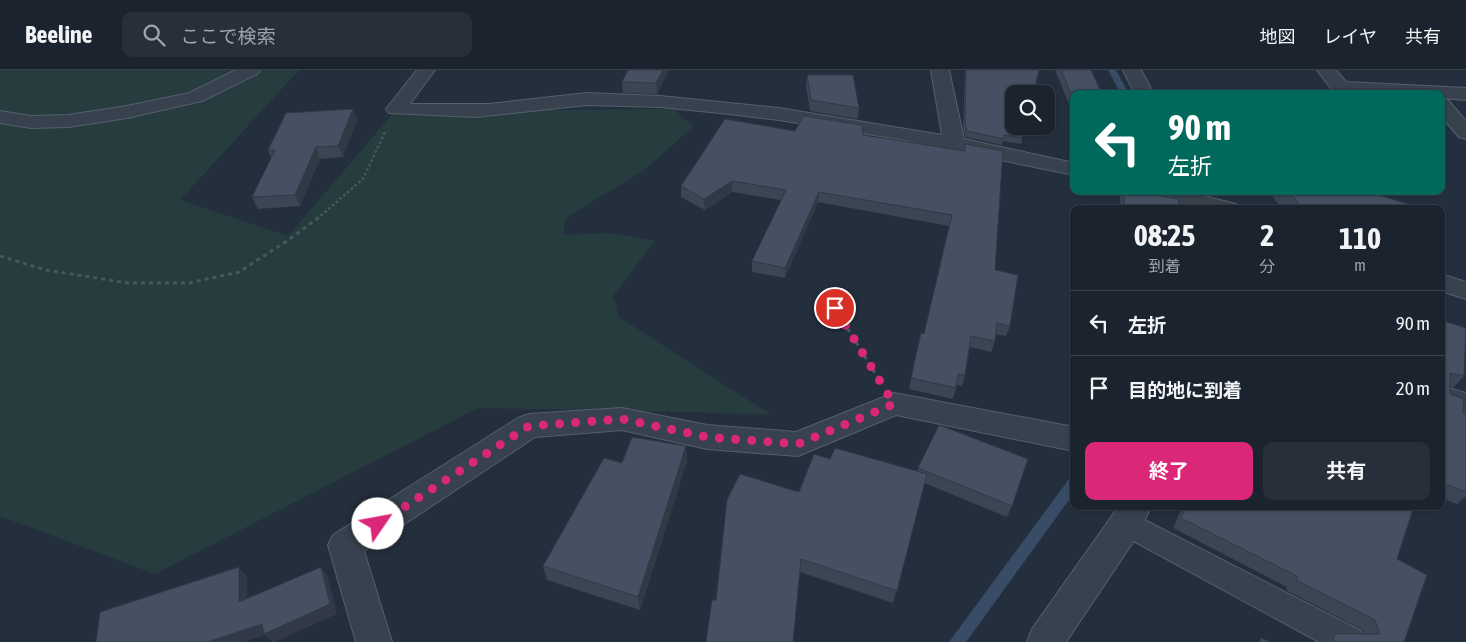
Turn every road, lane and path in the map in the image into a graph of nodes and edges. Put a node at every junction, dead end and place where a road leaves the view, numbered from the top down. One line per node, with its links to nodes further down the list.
1 (251, 70): 12 (street)
2 (426, 70): 10 (street)
3 (940, 70): 14 (street)
4 (1132, 70): 6 (street)
5 (1326, 70): 7 (street)
6 (1143, 90)
7 (1368, 90)
8 (1466, 94): 9 (street)
9 (1445, 96)
10 (396, 109): 14 (street); 18 (path)
11 (1445, 109): 13 (street)
12 (0, 117)
13 (1466, 133)
14 (954, 142): 15 (street)
15 (1070, 168)
16 (1174, 195): 17 (street)
17 (1217, 203)
18 (0, 256)
19 (1445, 283): 20 (street)
20 (1466, 291)
21 (835, 308): 24 (path)
22 (1445, 396): 23 (lane)
23 (1466, 403)
24 (894, 404): 25 (street); 27 (street)
25 (1070, 438)
26 (1131, 515): 28 (street); 29 (lane)
27 (374, 642)
28 (1045, 642)
29 (1350, 642)

